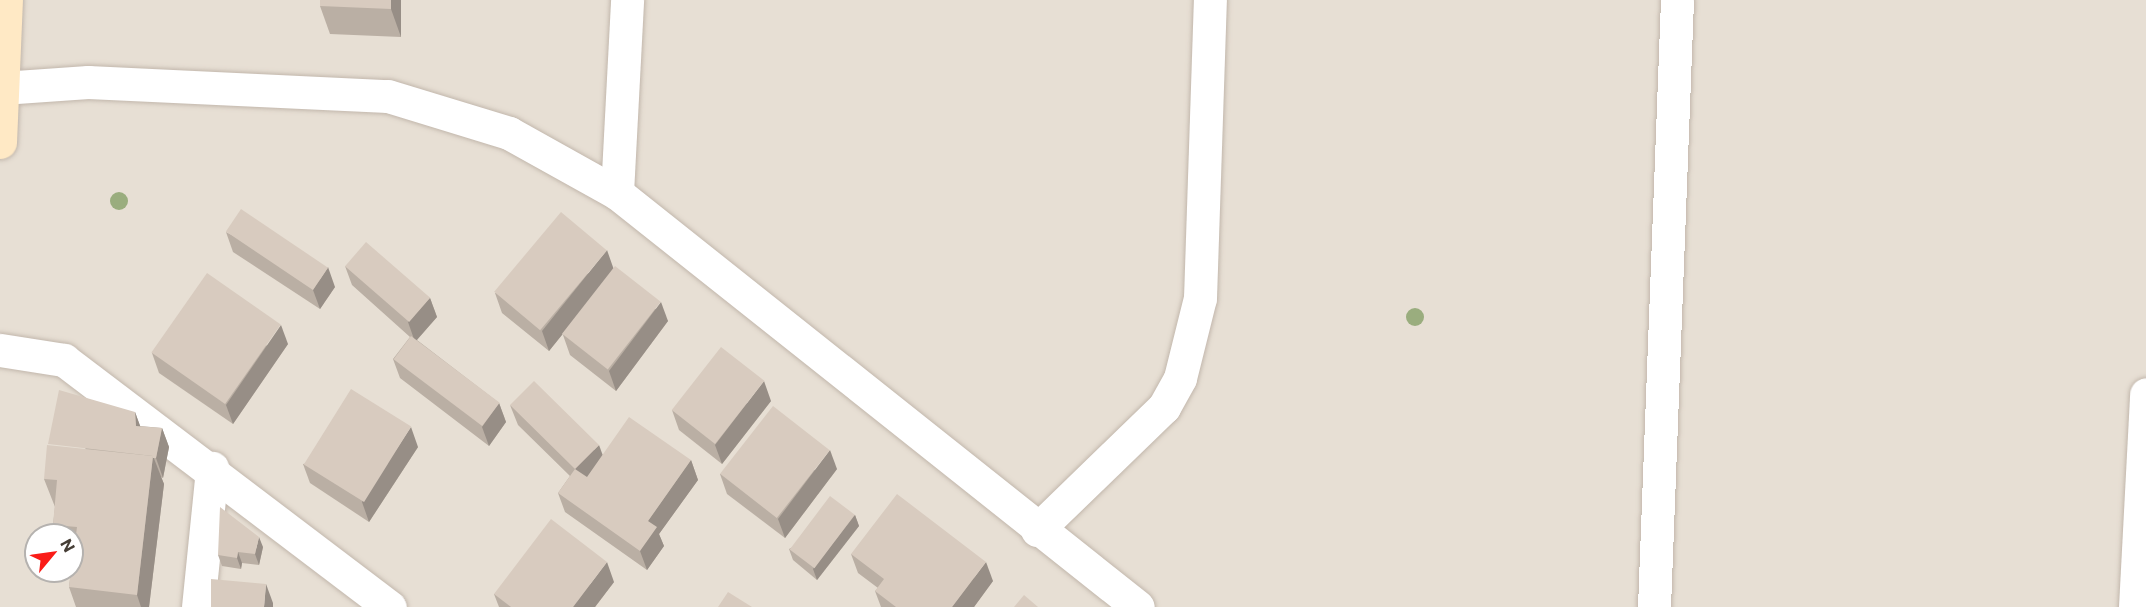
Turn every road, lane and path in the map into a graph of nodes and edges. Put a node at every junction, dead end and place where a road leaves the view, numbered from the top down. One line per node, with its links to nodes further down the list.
1 (6, 0): 5 (main road)
2 (627, 0): 8 (street)
3 (1210, 0): 12 (street)
4 (1677, 0): 16 (street)
5 (1, 52): 6 (main road)
6 (2, 88): 7 (main road); 8 (street)
7 (0, 142)
8 (617, 193): 12 (street)
9 (0, 350): 11 (street)
10 (2146, 394): 17 (street)
11 (212, 468): 13 (street); 14 (street)
12 (1037, 530): 15 (street)
13 (198, 607)
14 (390, 607)
15 (1138, 607)
16 (1654, 607)
17 (2135, 607)

